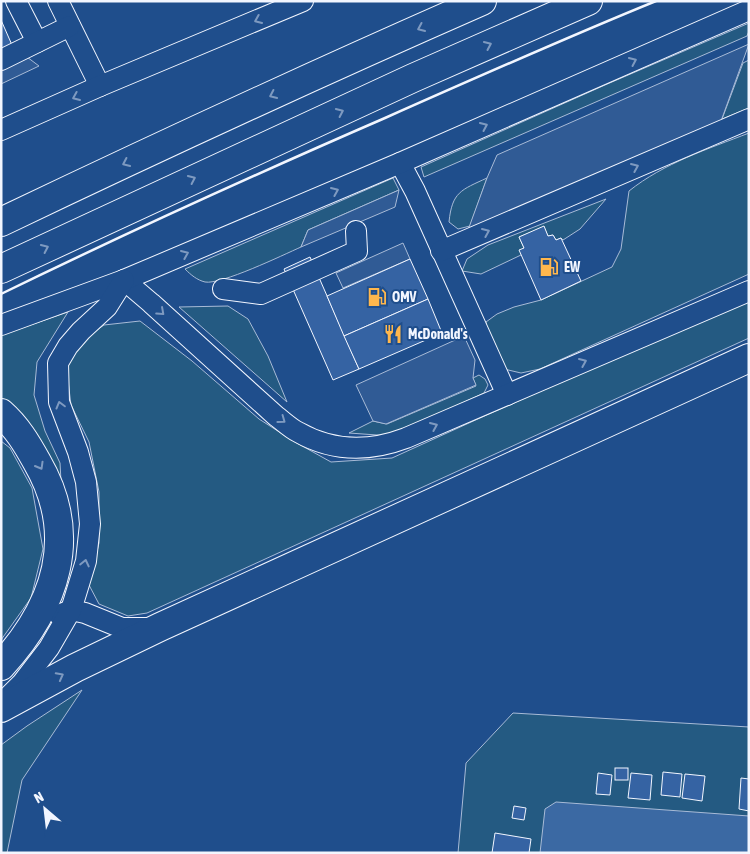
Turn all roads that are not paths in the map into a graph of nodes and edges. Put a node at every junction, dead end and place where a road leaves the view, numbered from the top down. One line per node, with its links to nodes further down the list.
1 (16, 1): 8 (lane)
2 (58, 1): 7 (lane)
3 (303, 1): 10 (lane, one-way to 10)
4 (482, 1): 14 (highway, one-way to 14)
5 (588, 1): 17 (highway, one-way to 5)
6 (749, 10): 13 (lane, one-way to 6)
7 (70, 26): 8 (lane); 10 (lane)
8 (37, 42): 9 (lane)
9 (1, 60)
10 (100, 86): 12 (lane, one-way to 12)
11 (749, 119): 16 (lane, one-way to 11)
12 (1, 130)
13 (400, 163): 16 (lane); 18 (lane, one-way to 13)
14 (1, 222)
15 (356, 231): 19 (lane)
16 (441, 251): 23 (lane)
17 (1, 269)
18 (124, 280): 21 (lane); 23 (lane, one-way to 23); 25 (lane, one-way to 18)
19 (223, 289)
20 (749, 291): 23 (lane, one-way to 20)
21 (1, 325)
22 (749, 358): 27 (highway)
23 (507, 395)
24 (1, 413): 26 (highway, one-way to 26)
25 (71, 610): 26 (lane); 27 (lane); 29 (lane)
26 (35, 622): 28 (highway)
27 (160, 627): 29 (highway, one-way to 27)
28 (1, 666)
29 (1, 706)

